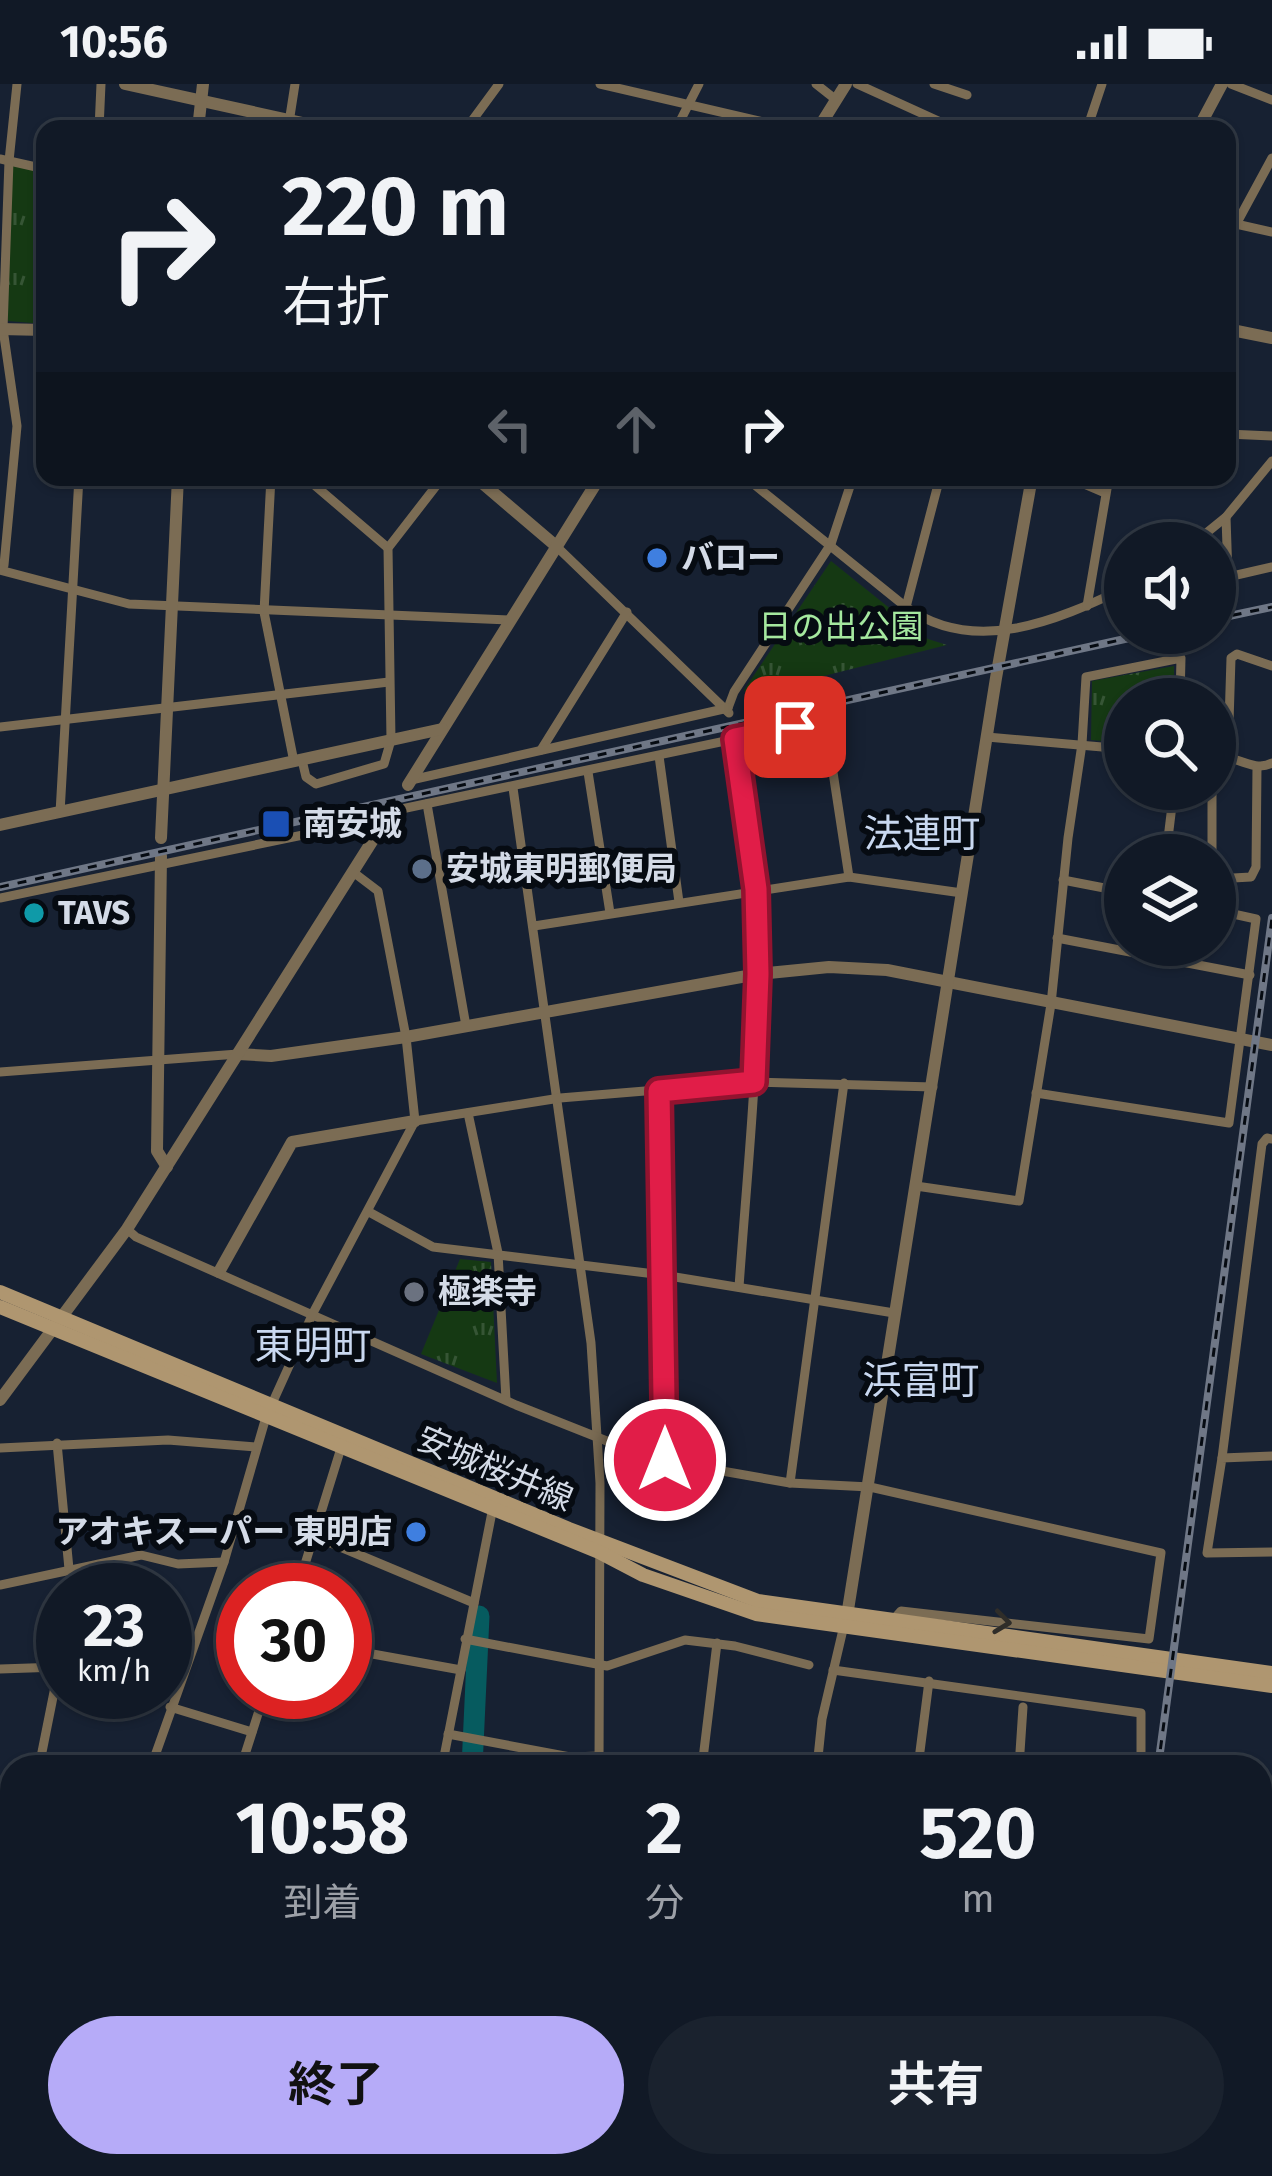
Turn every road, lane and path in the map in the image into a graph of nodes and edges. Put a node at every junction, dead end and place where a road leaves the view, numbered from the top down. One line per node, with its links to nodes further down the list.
1 (17, 84): 32 (street)
2 (101, 84): 20 (street)
3 (124, 84): 18 (street)
4 (202, 84): 18 (street)
5 (295, 84): 23 (street)
6 (499, 84): 24 (street)
7 (600, 84): 19 (street)
8 (699, 84): 19 (street)
9 (816, 84): 16 (street)
10 (846, 84): 16 (street)
11 (857, 84): 28 (street)
12 (934, 84): 15 (street)
13 (1102, 84): 29 (street)
14 (1227, 84): 17 (street); 30 (street)
15 (967, 95)
16 (836, 99): 27 (street)
17 (1272, 100)
18 (200, 101): 21 (street); 22 (street)
19 (688, 104): 25 (street); 26 (street)
20 (99, 120)
21 (199, 120)
22 (270, 120)
23 (289, 120)
24 (473, 120)
25 (680, 120)
26 (756, 120)
27 (823, 120)
28 (936, 120)
29 (1091, 120)
30 (1204, 120)
31 (1272, 158): 34 (street)
32 (4, 160): 33 (street); 37 (street)
33 (36, 167)
34 (1236, 216)
35 (1236, 223): 36 (street)
36 (1272, 232)
37 (1, 329): 38 (street); 65 (street)
38 (36, 330)
39 (1236, 331): 40 (street)
40 (1272, 338)
41 (1236, 434): 42 (street)
42 (1272, 436)
43 (1272, 461): 58 (street)
44 (79, 486): 67 (street)
45 (178, 486): 71 (street)
46 (270, 486): 72 (street)
47 (316, 486): 63 (street)
48 (436, 486): 63 (street)
49 (486, 486): 62 (street)
50 (594, 486): 62 (street)
51 (757, 486): 61 (street)
52 (850, 486): 61 (street)
53 (938, 486): 70 (street)
54 (1030, 486): 76 (street)
55 (1089, 486): 57 (street)
56 (1105, 486): 57 (street)
57 (1103, 492): 69 (street)
58 (1226, 517): 59 (street); 60 (street)
59 (1220, 522)
60 (1226, 522)
61 (831, 544): 70 (street); 83 (street)
62 (556, 546): 73 (street); 75 (street)
63 (388, 548): 74 (street)
64 (1272, 567): 66 (street)
65 (0, 568): 67 (street)
66 (1236, 575)
67 (73, 592): 71 (street); 84 (street)
68 (1104, 598): 69 (street)
69 (1088, 606): 76 (street)
70 (906, 607): 76 (street)
71 (171, 608): 72 (street); 82 (street)
72 (263, 611): 74 (street); 81 (street)
73 (627, 612): 83 (street); 92 (street)
74 (388, 615): 75 (street); 80 (street)
75 (509, 620): 86 (street)
76 (1004, 633): 88 (street)
77 (1272, 666): 79 (street)
78 (1181, 678): 90 (street)
79 (1230, 678)
80 (389, 682): 81 (street); 89 (street)
81 (280, 693): 82 (street); 95 (street)
82 (164, 708): 84 (street); 101 (street)
83 (729, 711): 92 (street)
84 (68, 719): 85 (street); 104 (street)
85 (0, 727)
86 (442, 729): 89 (street); 99 (street)
87 (734, 734): 93 (street); 111 (street); 115 (street)
88 (987, 737): 90 (street); 116 (street)
89 (391, 740): 95 (street); 95 (street)
90 (1082, 744): 91 (street); 113 (street)
91 (1104, 746)
92 (541, 749): 99 (street)
93 (659, 756): 98 (street); 118 (street)
94 (1236, 758): 97 (street)
95 (298, 761): 101 (street)
96 (1272, 763): 97 (street)
97 (1257, 766): 112 (street)
98 (588, 772): 100 (street); 107 (street)
99 (410, 783)
100 (513, 788): 102 (street); 109 (street)
101 (164, 792): 104 (street); 106 (street)
102 (427, 804): 103 (street); 128 (street)
103 (390, 811): 108 (street); 110 (street)
104 (60, 813): 105 (street)
105 (0, 826)
106 (161, 838)
107 (600, 851): 109 (street); 119 (street)
108 (161, 860): 117 (street); 133 (street)
109 (524, 861): 121 (street)
110 (353, 872): 129 (street); 132 (street)
111 (849, 877): 115 (street); 116 (street)
112 (1236, 878)
113 (1064, 880): 114 (street); 122 (street)
114 (1104, 888)
115 (756, 889): 118 (street); 123 (street)
116 (962, 893): 125 (street)
117 (0, 898)
118 (679, 902): 119 (street)
119 (610, 913): 121 (street)
120 (1236, 915): 124 (street)
121 (534, 926): 127 (street)
122 (1058, 938): 124 (street); 126 (street)
123 (758, 974): 125 (street); 127 (street); 135 (street)
124 (1250, 975): 130 (street)
125 (947, 982): 126 (street); 137 (street)
126 (1051, 1004): 130 (street); 139 (street)
127 (544, 1012): 128 (street); 140 (street)
128 (466, 1026): 129 (street)
129 (406, 1036): 132 (street); 142 (street)
130 (1240, 1039): 131 (street); 139 (street)
131 (1272, 1046)
132 (238, 1054): 133 (street); 144 (street)
133 (157, 1061): 134 (street); 144 (street)
134 (0, 1072)
135 (754, 1082): 136 (street); 138 (street); 152 (street)
136 (844, 1083): 137 (street); 154 (street)
137 (933, 1087): 145 (street)
138 (659, 1091): 140 (street); 151 (street)
139 (1036, 1093): 145 (street)
140 (560, 1098): 141 (street); 149 (street)
141 (468, 1113): 142 (street); 148 (street)
142 (416, 1121): 146 (street); 150 (street)
143 (1272, 1139): 168 (street)
144 (167, 1167): 147 (street)
145 (916, 1186): 157 (street)
146 (369, 1212): 148 (street); 156 (street)
147 (127, 1229): 150 (street); 158 (street)
148 (498, 1253): 149 (street); 160 (street)
149 (583, 1264): 151 (street); 162 (street)
150 (219, 1272): 156 (street)
151 (663, 1275): 152 (street); 169 (street)
152 (739, 1287): 154 (street)
153 (0, 1292): 158 (main road, 安城桜井線)
154 (813, 1300): 157 (street); 170 (street)
155 (0, 1307): 158 (main road, 安城桜井線)
156 (313, 1312): 160 (street); 161 (street)
157 (894, 1313): 171 (street)
158 (59, 1324): 159 (street); 161 (main road, 安城桜井線)
159 (0, 1400)
160 (506, 1400): 162 (street)
161 (269, 1411): 164 (street); 166 (main road, 安城桜井線); 172 (main road, 安城桜井線)
162 (598, 1440): 169 (street); 174 (street)
163 (57, 1443): 164 (street); 165 (street); 177 (street)
164 (256, 1447): 176 (street)
165 (0, 1448)
166 (341, 1448): 172 (main road, 安城桜井線); 173 (street)
167 (1272, 1456): 168 (street)
168 (1222, 1458): 175 (street)
169 (665, 1460): 170 (street)
170 (790, 1484): 171 (street)
171 (870, 1487): 185 (street); 186 (street, one-way to 171)
172 (493, 1505): 174 (main road, 安城桜井線); 184 (street)
173 (314, 1535): 181 (street); 184 (street)
174 (599, 1546): 185 (main road, 安城桜井線); 191 (street)
175 (1272, 1552)
176 (224, 1562): 180 (street); 189 (street)
177 (68, 1563)
178 (99, 1563): 179 (street)
179 (174, 1563)
180 (192, 1563)
181 (305, 1563)
182 (36, 1577): 183 (street)
183 (0, 1585)
184 (474, 1603): 187 (street)
185 (844, 1622): 186 (main road, 安城桜井線); 195 (street); 198 (main road, 安城桜井線)
186 (890, 1622): 196 (main road, 安城桜井線)
187 (465, 1639): 191 (street); 194 (street)
188 (717, 1642): 191 (street); 192 (street); 211 (street)
189 (192, 1648)
190 (372, 1654): 194 (street)
191 (598, 1665): 210 (street)
192 (809, 1665)
193 (0, 1669): 205 (street)
194 (460, 1670): 204 (street)
195 (833, 1670): 197 (street); 212 (street)
196 (1272, 1672)
197 (928, 1681): 213 (street); 215 (street)
198 (1272, 1686)
199 (1023, 1707): 214 (street)
200 (192, 1714): 203 (street)
201 (166, 1719): 206 (street)
202 (256, 1719): 203 (street)
203 (252, 1732): 207 (street)
204 (448, 1734): 208 (street); 209 (street)
205 (41, 1755)
206 (155, 1755)
207 (245, 1755)
208 (444, 1755)
209 (564, 1755)
210 (600, 1755)
211 (703, 1755)
212 (818, 1755)
213 (919, 1755)
214 (1020, 1755)
215 (1141, 1755)

